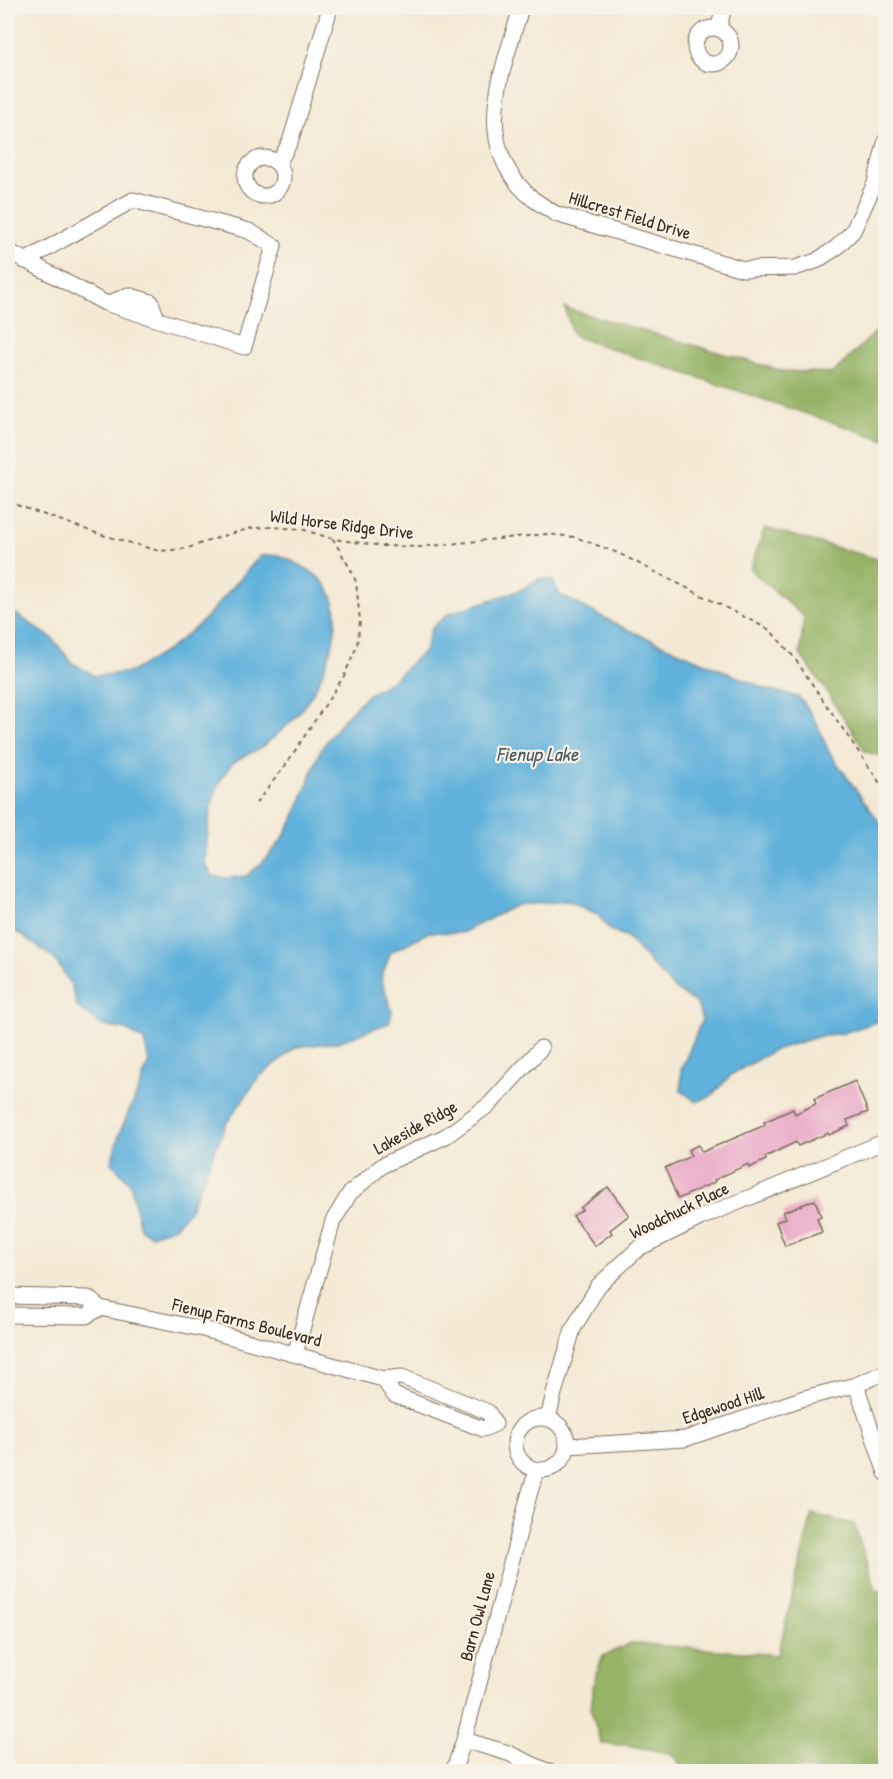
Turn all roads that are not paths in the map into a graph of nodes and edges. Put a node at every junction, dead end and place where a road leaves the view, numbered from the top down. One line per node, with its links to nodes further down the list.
1 (330, 8): 6 (street)
2 (521, 8): 5 (street, Hillcrest Field Drive)
3 (724, 8): 4 (street)
4 (718, 28)
5 (885, 140)
6 (278, 164)
7 (8, 251): 8 (street)
8 (26, 261): 8 (street)
9 (541, 1048): 14 (street, Lakeside Ridge)
10 (885, 1141): 17 (street, Woodchuck Place)
11 (8, 1296): 12 (street, Fienup Farms Boulevard)
12 (100, 1308): 13 (street, Fienup Farms Boulevard); 14 (street, Fienup Farms Boulevard)
13 (8, 1315)
14 (295, 1354): 18 (street, Fienup Farms Boulevard)
15 (885, 1372): 16 (street, Edgewood Hill)
16 (855, 1385): 19 (street, Edgewood Hill); 21 (street)
17 (548, 1419): 18 (street); 19 (street)
18 (518, 1432): 20 (street)
19 (567, 1446): 20 (street)
20 (537, 1470): 22 (street, Barn Owl Lane)
21 (885, 1473)
22 (464, 1740): 23 (street, Barn Owl Lane); 24 (street)
23 (453, 1772)
24 (549, 1772)

